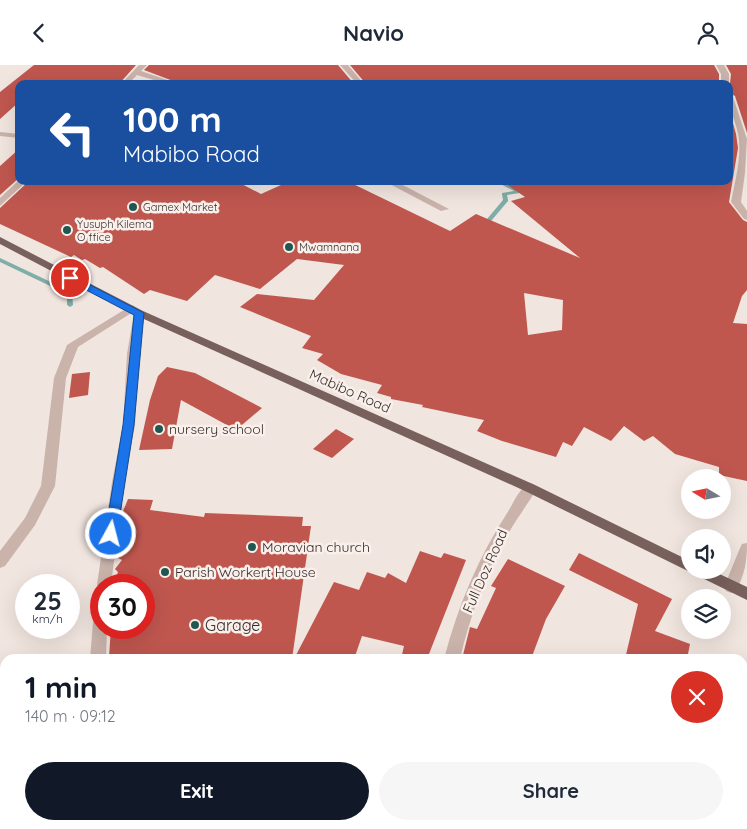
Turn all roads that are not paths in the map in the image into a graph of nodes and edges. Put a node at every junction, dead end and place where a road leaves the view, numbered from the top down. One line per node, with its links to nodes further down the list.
1 (143, 65): 4 (street)
2 (344, 65): 7 (street)
3 (720, 65): 8 (street)
4 (135, 73): 5 (street); 6 (street)
5 (128, 80)
6 (161, 80)
7 (357, 80)
8 (726, 80)
9 (733, 109): 16 (street)
10 (0, 134): 11 (street)
11 (15, 136)
12 (19, 185): 14 (street)
13 (396, 185): 15 (street)
14 (0, 203)
15 (444, 209)
16 (747, 217)
17 (0, 240): 18 (main road, Mabibo Road)
18 (135, 310): 19 (main road, Mabibo Road); 21 (street); 23 (street)
19 (530, 488): 22 (main road, Mabibo Road); 29 (street, Full Doz Road)
20 (747, 548): 25 (street)
21 (0, 562)
22 (681, 563)
23 (105, 574)
24 (715, 579): 25 (main road)
25 (731, 587): 26 (main road)
26 (747, 594)
27 (99, 639): 28 (street)
28 (98, 654)
29 (453, 654)

